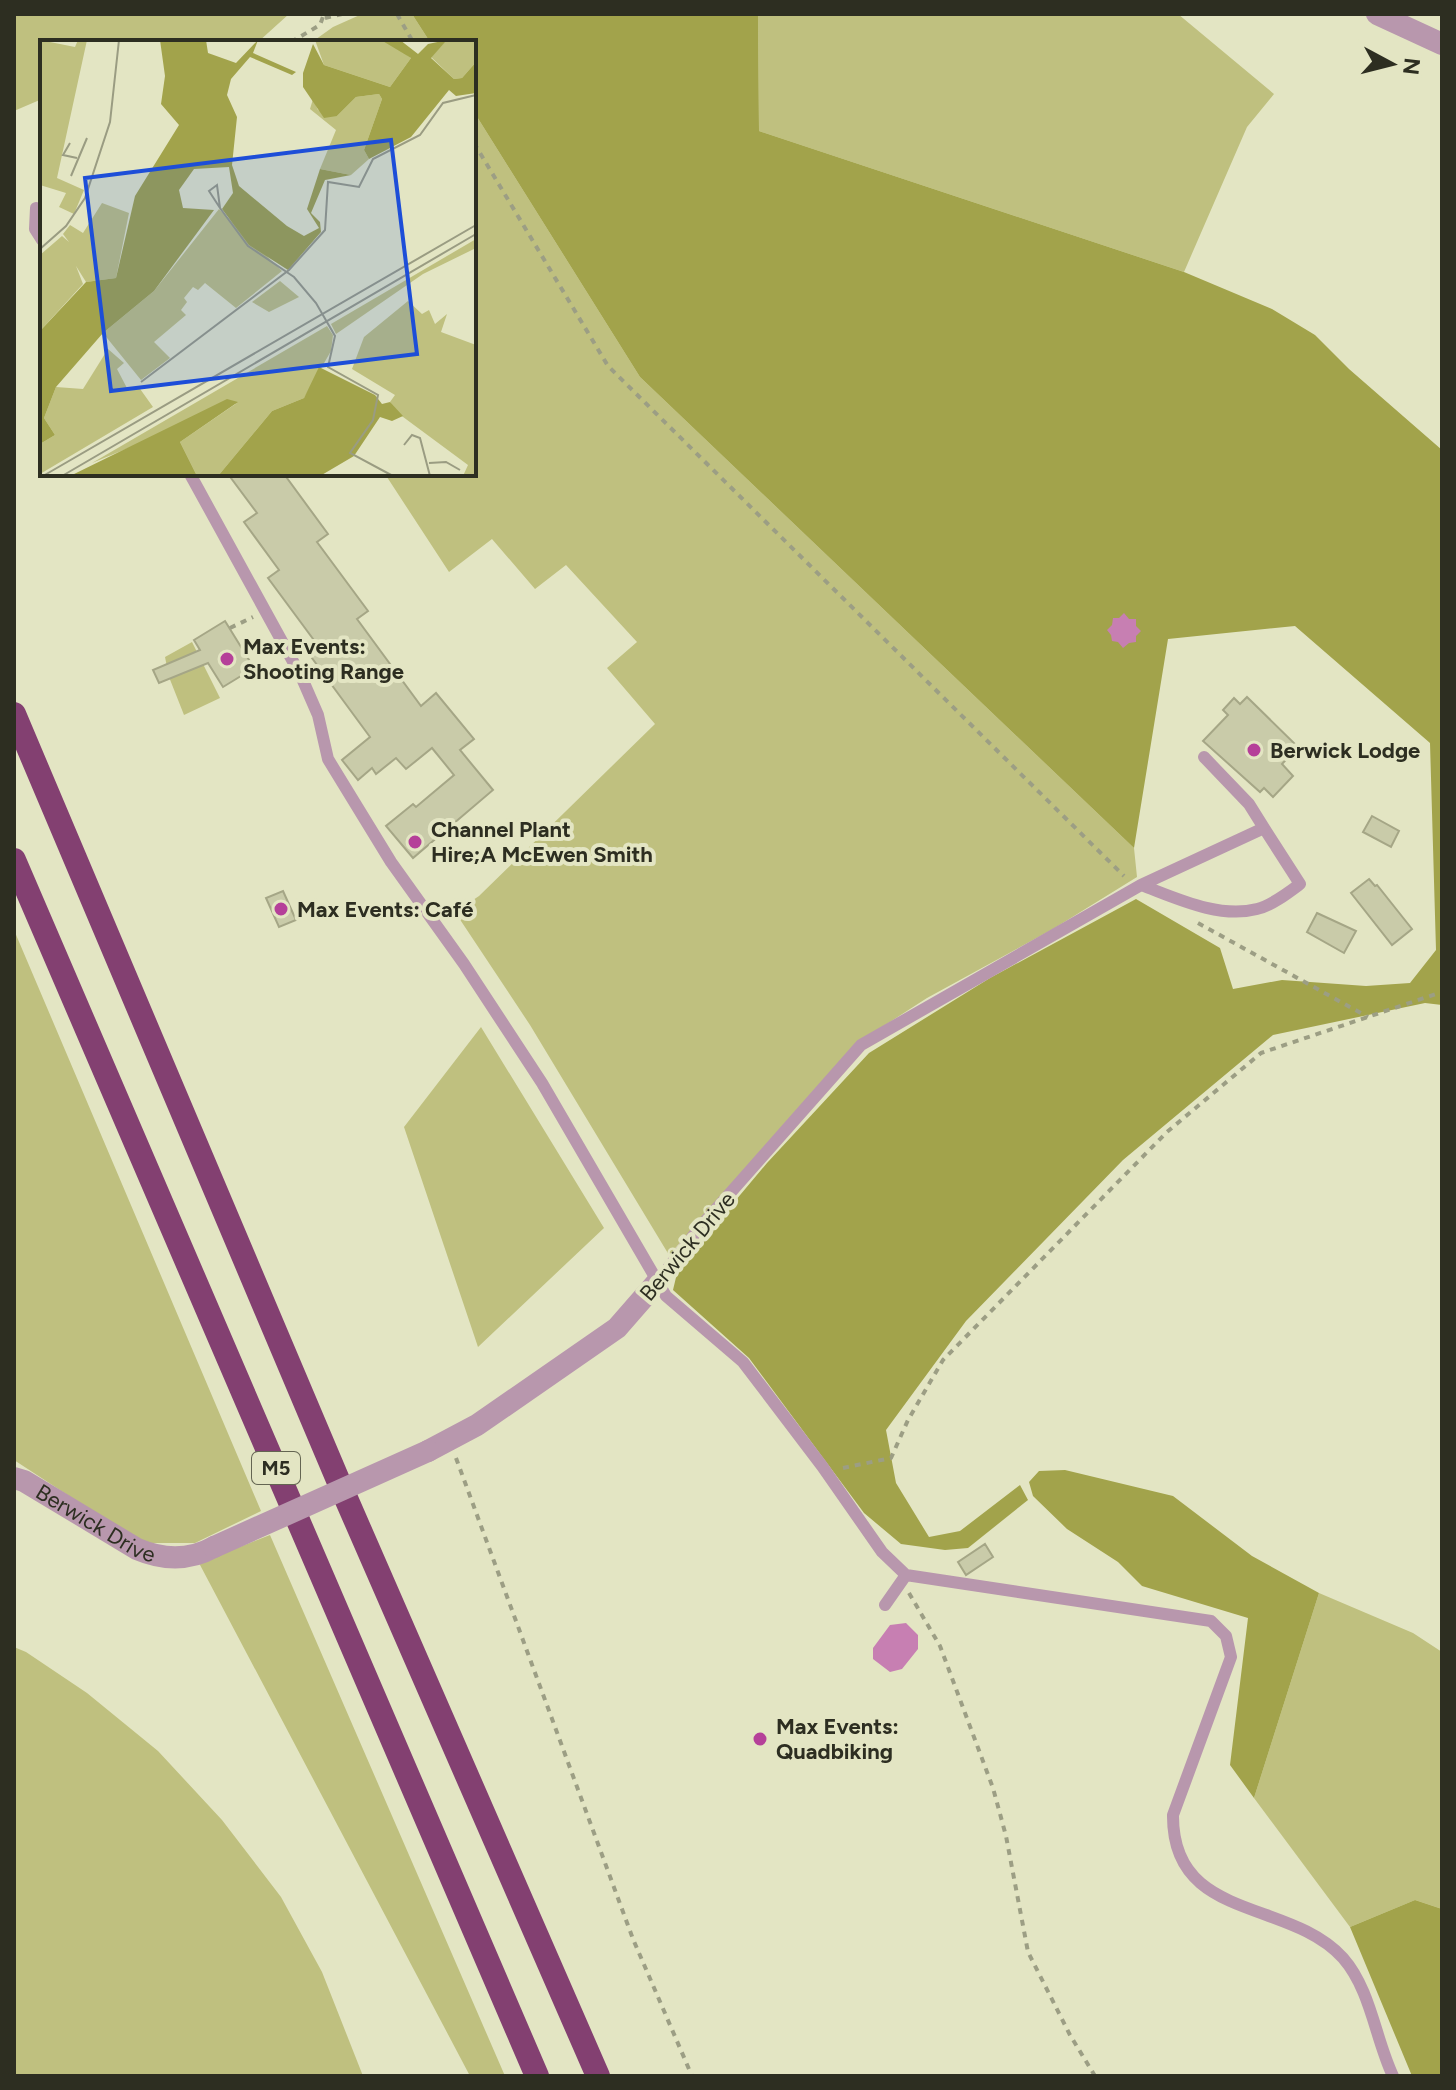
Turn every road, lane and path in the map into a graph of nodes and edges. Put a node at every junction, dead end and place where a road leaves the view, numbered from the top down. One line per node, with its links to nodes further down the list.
1 (342, 14): 4 (path)
2 (397, 14): 6 (path)
3 (1377, 14): 7 (street)
4 (324, 16): 5 (path)
5 (294, 40)
6 (412, 40)
7 (1442, 44)
8 (476, 146): 18 (path)
9 (36, 208): 10 (lane)
10 (40, 237)
11 (191, 476): 12 (lane)
12 (266, 611): 13 (path); 22 (lane)
13 (230, 628)
14 (14, 714): 29 (highway, M5)
15 (1204, 757): 16 (lane)
16 (1264, 828): 18 (lane, Berwick Drive); 18 (lane)
17 (14, 860): 28 (highway, M5)
18 (1138, 886): 22 (lane, Berwick Drive)
19 (1189, 918): 21 (path)
20 (1442, 994): 21 (path)
21 (1368, 1017): 25 (path)
22 (658, 1281): 23 (street, Berwick Drive); 25 (lane)
23 (449, 1441): 24 (street, Berwick Drive, bridge); 30 (path)
24 (14, 1478)
25 (830, 1478): 26 (lane)
26 (902, 1580): 27 (lane); 31 (path); 32 (lane)
27 (885, 1605)
28 (537, 2076)
29 (598, 2076)
30 (692, 2076)
31 (1095, 2076)
32 (1393, 2076)

